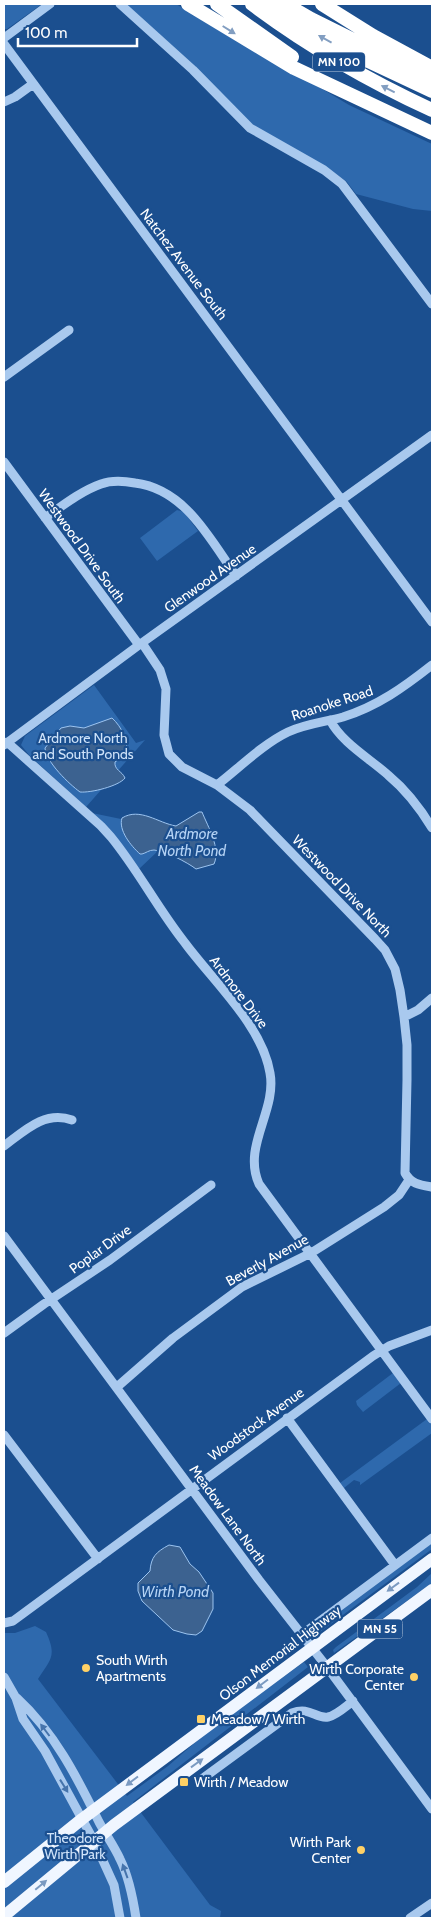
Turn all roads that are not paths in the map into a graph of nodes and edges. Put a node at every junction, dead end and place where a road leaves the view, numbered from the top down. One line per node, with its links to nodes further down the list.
1 (50, 4): 11 (street)
2 (120, 4): 21 (street)
3 (188, 4): 18 (highway, one-way to 18)
4 (217, 4): 18 (highway, MN 100)
5 (252, 4): 19 (highway, MN 100, one-way to 5)
6 (263, 4): 16 (highway, one-way to 6)
7 (285, 4): 10 (highway)
8 (298, 4): 10 (highway)
9 (322, 4): 13 (highway)
10 (334, 30): 14 (highway)
11 (4, 38)
12 (4, 44): 15 (street, Natchez Avenue South)
13 (432, 68)
14 (432, 80)
15 (33, 84): 17 (street); 26 (street, Natchez Avenue South)
16 (432, 91)
17 (4, 102)
18 (377, 106): 20 (highway, MN 100)
19 (432, 110)
20 (432, 133)
21 (432, 304)
22 (69, 330): 23 (street)
23 (4, 377)
24 (432, 435): 26 (street, Glenwood Avenue)
25 (4, 462): 27 (street, Westwood Drive South)
26 (342, 500): 28 (street, Glenwood Avenue); 29 (street, Natchez Avenue South)
27 (45, 518): 28 (street); 30 (street, Westwood Drive South)
28 (236, 576): 30 (street, Glenwood Avenue)
29 (432, 622)
30 (140, 644): 33 (street, Glenwood Avenue); 34 (street, Westwood Drive North)
31 (432, 666): 32 (street, Roanoke Road)
32 (330, 720): 34 (street, Roanoke Road); 35 (street)
33 (6, 744): 44 (street, Ardmore Drive)
34 (217, 785): 37 (street, Westwood Drive North)
35 (432, 828)
36 (432, 998): 37 (street)
37 (404, 1017): 40 (street, Westwood Drive North)
38 (72, 1120): 39 (street)
39 (4, 1146)
40 (409, 1180): 42 (street); 44 (street, Beverly Avenue)
41 (211, 1184): 45 (street, Poplar Drive)
42 (432, 1187)
43 (4, 1236): 45 (street, Meadow Lane North)
44 (311, 1253): 48 (street, Ardmore Drive); 49 (street, Beverly Avenue)
45 (51, 1299): 47 (street, Poplar Drive); 49 (street, Meadow Lane North)
46 (432, 1330): 48 (street, Woodstock Avenue)
47 (4, 1333)
48 (381, 1350): 50 (street, Woodstock Avenue); 51 (street, Ardmore Drive)
49 (117, 1387): 53 (street, Meadow Lane North)
50 (287, 1418): 53 (street, Woodstock Avenue); 57 (street)
51 (432, 1419)
52 (4, 1435): 55 (street)
53 (192, 1488): 55 (street, Woodstock Avenue); 60 (street, Meadow Lane North)
54 (432, 1538): 57 (street)
55 (98, 1559): 59 (street, Woodstock Avenue)
56 (432, 1559): 61 (main road, Olson Memorial Highway / MN 55, one-way to 61)
57 (396, 1565): 60 (street)
58 (432, 1590): 62 (main road, MN 55)
59 (5, 1623)
60 (301, 1635): 61 (street, Meadow Lane North)
61 (311, 1648): 62 (street, Meadow Lane North); 68 (main road, Olson Memorial Highway / MN 55, one-way to 68)
62 (327, 1667): 65 (street, Meadow Lane North); 70 (main road, MN 55, one-way to 62)
63 (4, 1677): 64 (street)
64 (16, 1698): 68 (street, one-way to 64); 69 (street, one-way to 69)
65 (353, 1701): 66 (street); 67 (street, Meadow Lane North)
66 (202, 1779)
67 (432, 1809)
68 (93, 1810): 69 (main road, Olson Memorial Highway / MN 55); 70 (street)
69 (82, 1819): 71 (street); 72 (main road, Olson Memorial Highway / MN 55)
70 (104, 1832): 71 (main road, MN 55); 76 (street, one-way to 70)
71 (94, 1841): 74 (main road, MN 55, one-way to 71); 75 (street)
72 (4, 1882)
73 (432, 1903): 77 (street)
74 (4, 1916)
75 (120, 1918)
76 (136, 1918)
77 (410, 1918)

